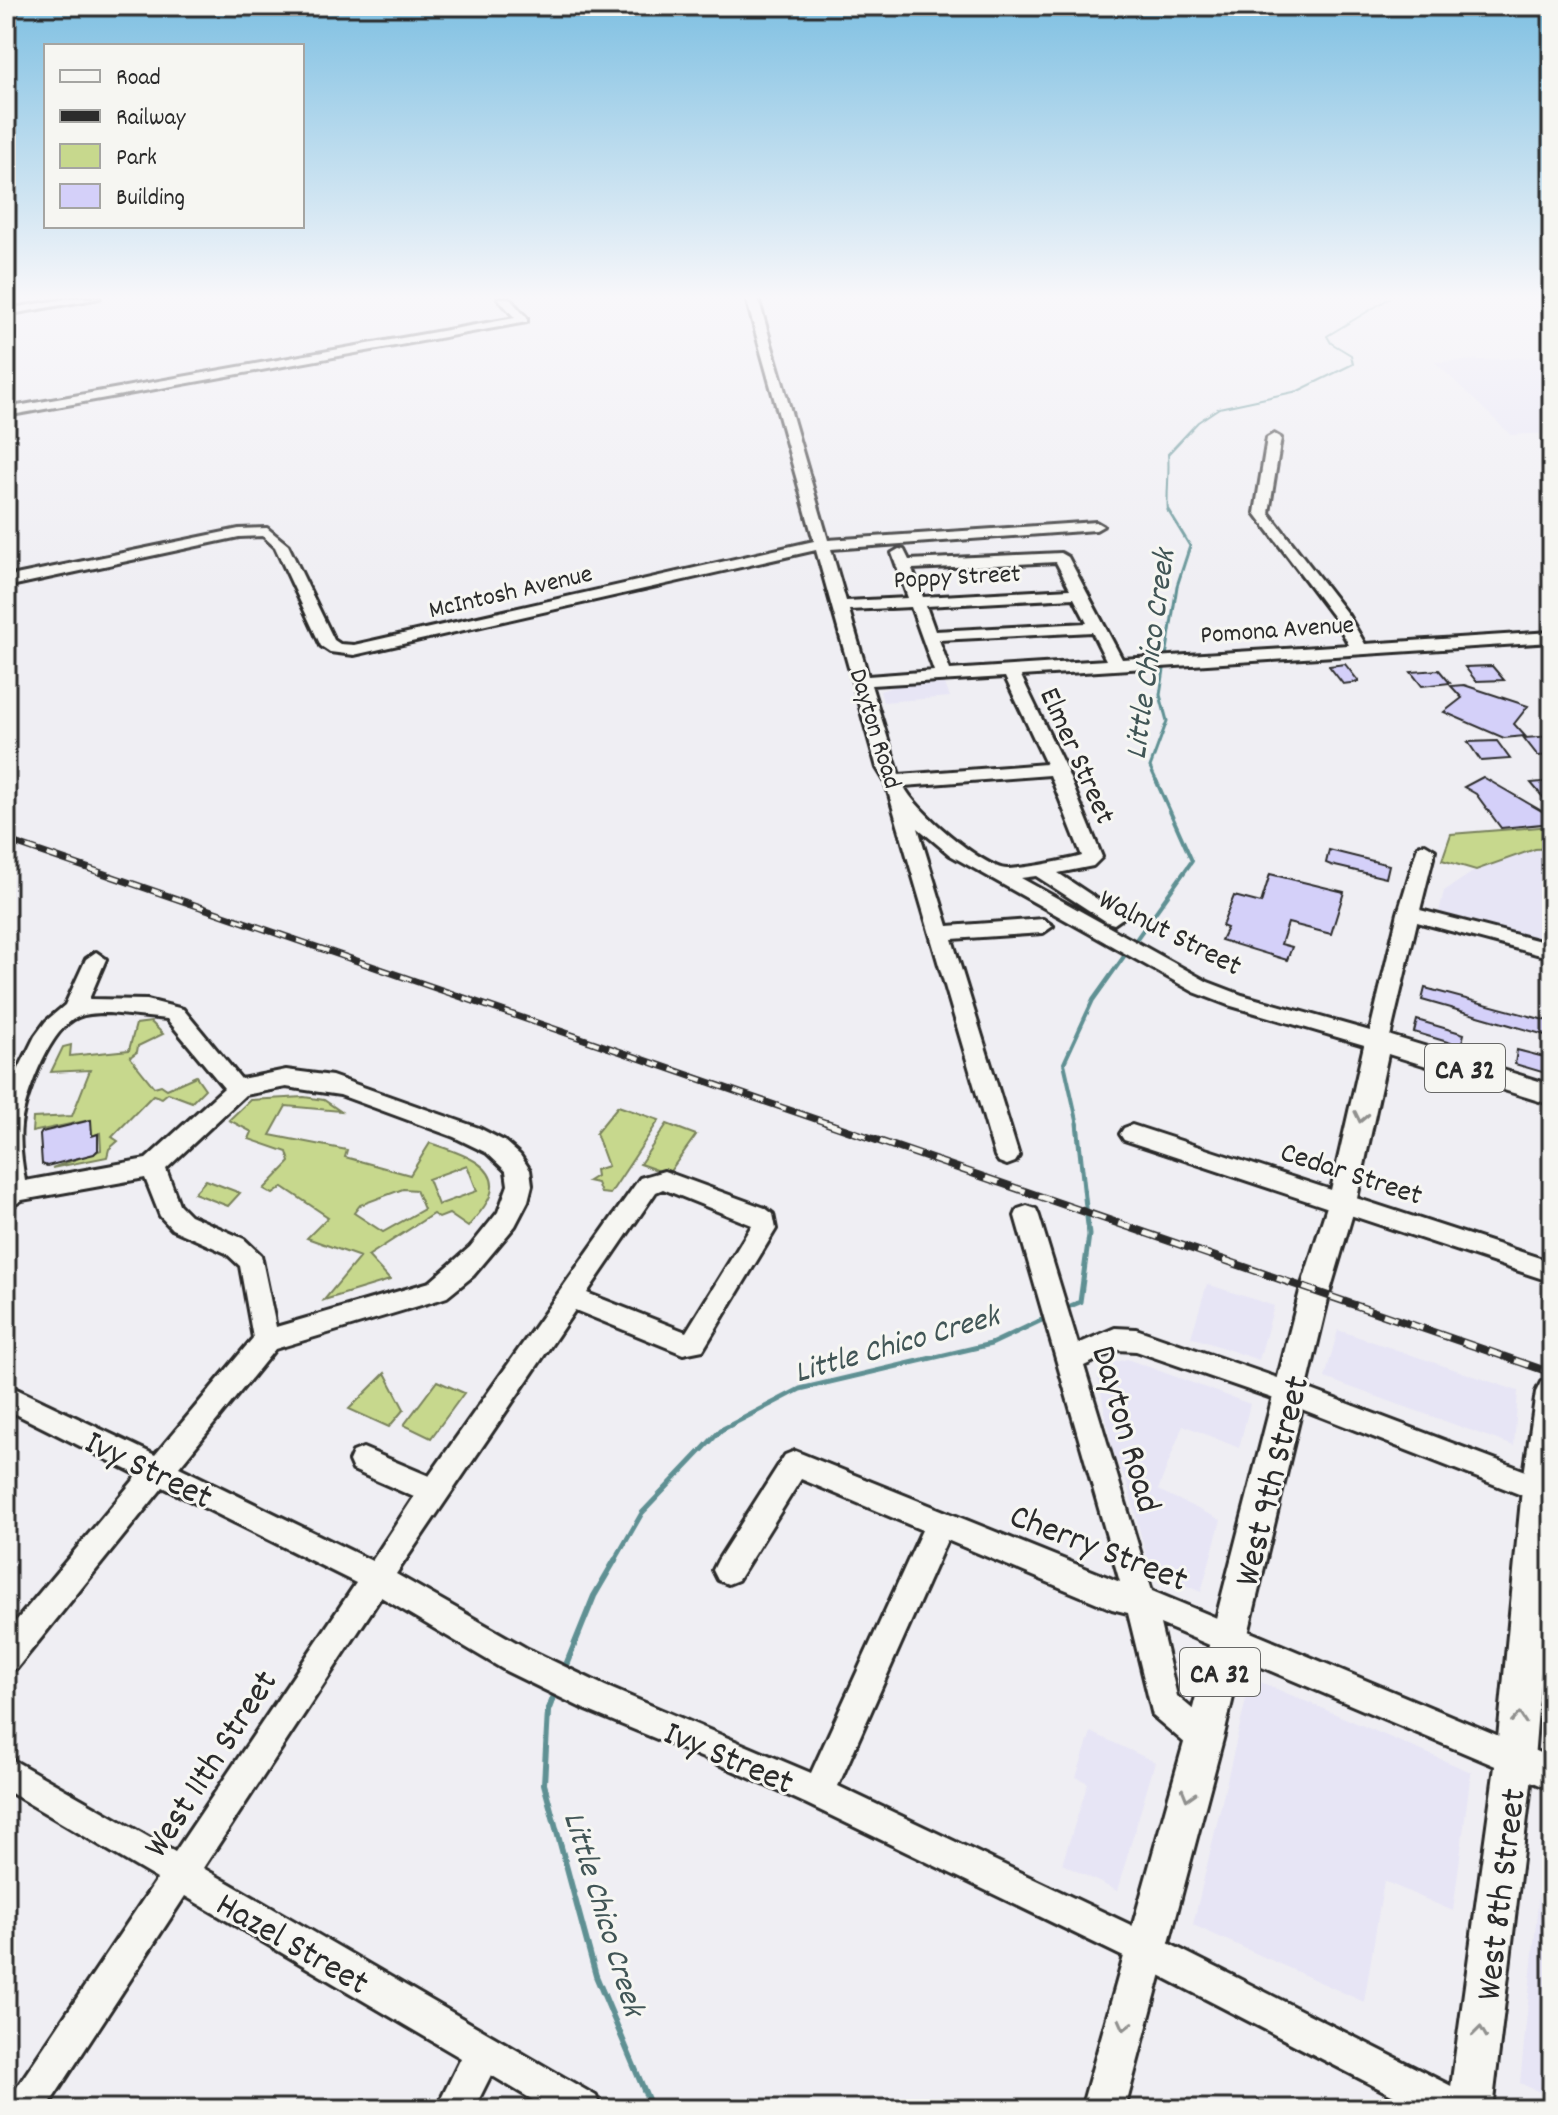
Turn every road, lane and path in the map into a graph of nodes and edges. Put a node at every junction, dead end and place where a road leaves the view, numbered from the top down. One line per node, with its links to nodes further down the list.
1 (92, 397): 3 (street)
2 (781, 397): 7 (street, Dayton Road)
3 (6, 412)
4 (1274, 438): 16 (street)
5 (1096, 526): 6 (street, McIntosh Avenue)
6 (894, 538): 7 (street, McIntosh Avenue); 8 (street)
7 (823, 543): 9 (street, McIntosh Avenue); 12 (street, Dayton Road)
8 (904, 565): 10 (street); 11 (street)
9 (6, 582)
10 (1078, 593): 11 (street, Poppy Street); 13 (street)
11 (917, 602): 12 (street, Poppy Street); 14 (street)
12 (840, 606): 20 (street, Dayton Road)
13 (1097, 627): 14 (street); 17 (street)
14 (929, 636): 19 (street)
15 (1552, 637): 16 (street, Pomona Avenue)
16 (1359, 648): 17 (street, Pomona Avenue)
17 (1117, 665): 18 (street, Pomona Avenue)
18 (1011, 673): 19 (street, Pomona Avenue); 21 (street, Elmer Street)
19 (944, 676): 20 (street, Pomona Avenue)
20 (862, 681): 22 (street, Dayton Road)
21 (1057, 769): 22 (street); 25 (street, Elmer Street)
22 (894, 781): 24 (street, Walnut Street); 26 (street, Dayton Road)
23 (1425, 850): 28 (street, West 9th Street)
24 (974, 861): 26 (street); 27 (street, Walnut Street)
25 (1038, 869): 27 (street); 29 (street)
26 (922, 875): 31 (street, Dayton Road)
27 (1005, 878): 35 (street, Walnut Street)
28 (1408, 913): 32 (street); 35 (street, West 9th Street)
29 (1114, 917)
30 (1043, 926): 31 (street)
31 (939, 933): 39 (street, Dayton Road)
32 (1552, 951)
33 (96, 959): 34 (street)
34 (74, 1009): 36 (street); 41 (street)
35 (1378, 1041): 37 (main road, Walnut Street / CA 32); 42 (main road, West 9th Street / CA 32, one-way to 42)
36 (237, 1089): 40 (street); 46 (street)
37 (1552, 1095)
38 (1132, 1134): 42 (street, Cedar Street)
39 (1007, 1156)
40 (153, 1167): 41 (street); 46 (street)
41 (11, 1196)
42 (1342, 1203): 44 (street, Cedar Street); 49 (main road, West 9th Street / CA 32)
43 (1027, 1216): 47 (street, Dayton Road)
44 (1552, 1272)
45 (569, 1297): 45 (street, West 11th Street); 53 (street, West 11th Street)
46 (266, 1341): 52 (street)
47 (1067, 1350): 49 (street); 58 (street, Dayton Road)
48 (1552, 1392): 54 (main road, West 8th Street)
49 (1292, 1394): 54 (street); 59 (main road, West 9th Street / CA 32)
50 (6, 1396): 52 (street, Ivy Street)
51 (363, 1461): 53 (street)
52 (160, 1472): 57 (street, Ivy Street); 60 (street)
53 (434, 1492): 57 (street, West 11th Street)
54 (1545, 1492): 62 (main road, West 8th Street, one-way to 54)
55 (940, 1523): 56 (street, Cherry Street); 58 (street, Cherry Street); 65 (street)
56 (728, 1570)
57 (376, 1578): 65 (street, Ivy Street); 66 (street, West 11th Street)
58 (1140, 1601): 59 (street, Cherry Street); 61 (street, Dayton Road)
59 (1229, 1636): 61 (main road, West 9th Street / CA 32); 62 (street, Cherry Street)
60 (6, 1657)
61 (1204, 1739): 67 (main road, West 9th Street / CA 32, one-way to 67)
62 (1515, 1759): 64 (street, Cherry Street); 74 (main road, West 8th Street, one-way to 62)
63 (6, 1772): 66 (street, Hazel Street)
64 (1552, 1774)
65 (818, 1793): 67 (street, Ivy Street)
66 (182, 1875): 68 (street, Hazel Street); 69 (street, West 11th Street)
67 (1144, 1949): 72 (main road, West 9th Street / CA 32, one-way to 72); 73 (street, Ivy Street)
68 (484, 2051): 70 (street); 71 (street, Hazel Street)
69 (24, 2109)
70 (454, 2109)
71 (583, 2109)
72 (1103, 2109)
73 (1458, 2109)
74 (1470, 2109)

